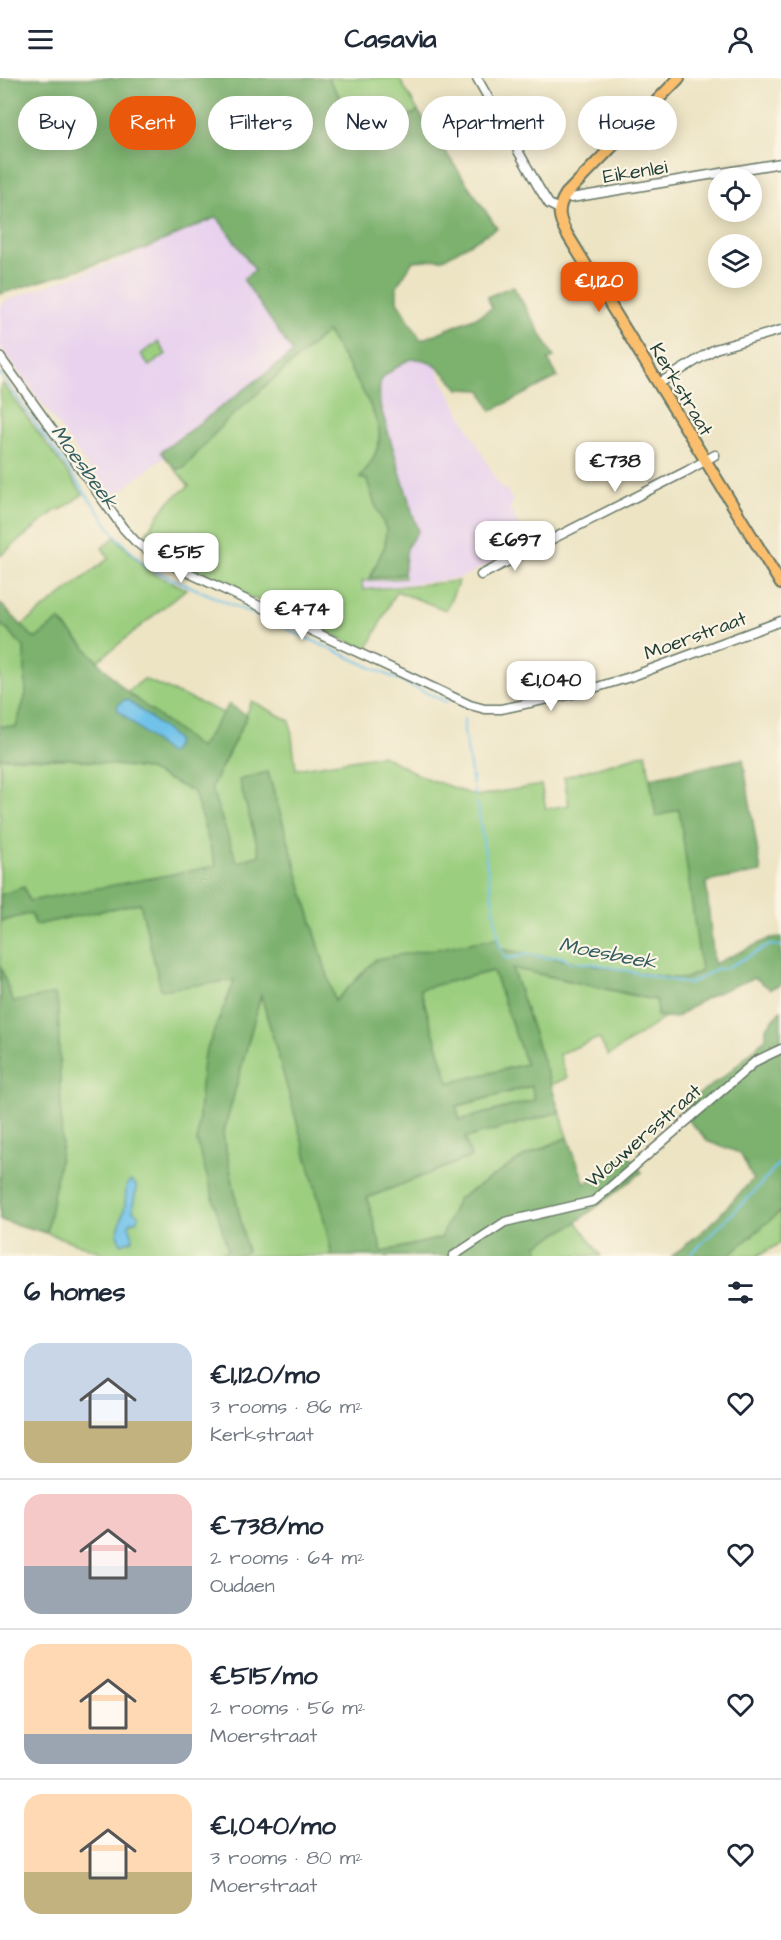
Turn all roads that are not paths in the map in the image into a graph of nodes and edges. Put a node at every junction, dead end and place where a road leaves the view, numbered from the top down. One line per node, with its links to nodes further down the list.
1 (477, 78): 5 (street)
2 (679, 78): 4 (main road)
3 (781, 163): 4 (street, Eikenlei)
4 (568, 196): 5 (main road)
5 (559, 209): 8 (main road, Kerkstraat)
6 (781, 330): 8 (street)
7 (0, 357): 12 (street, Moerstraat)
8 (658, 384): 9 (main road, Kerkstraat)
9 (710, 458): 10 (street); 11 (main road, Kerkstraat)
10 (481, 575)
11 (781, 584)
12 (781, 621)
13 (781, 1049): 14 (street, Wouwersstraat)
14 (453, 1256)

